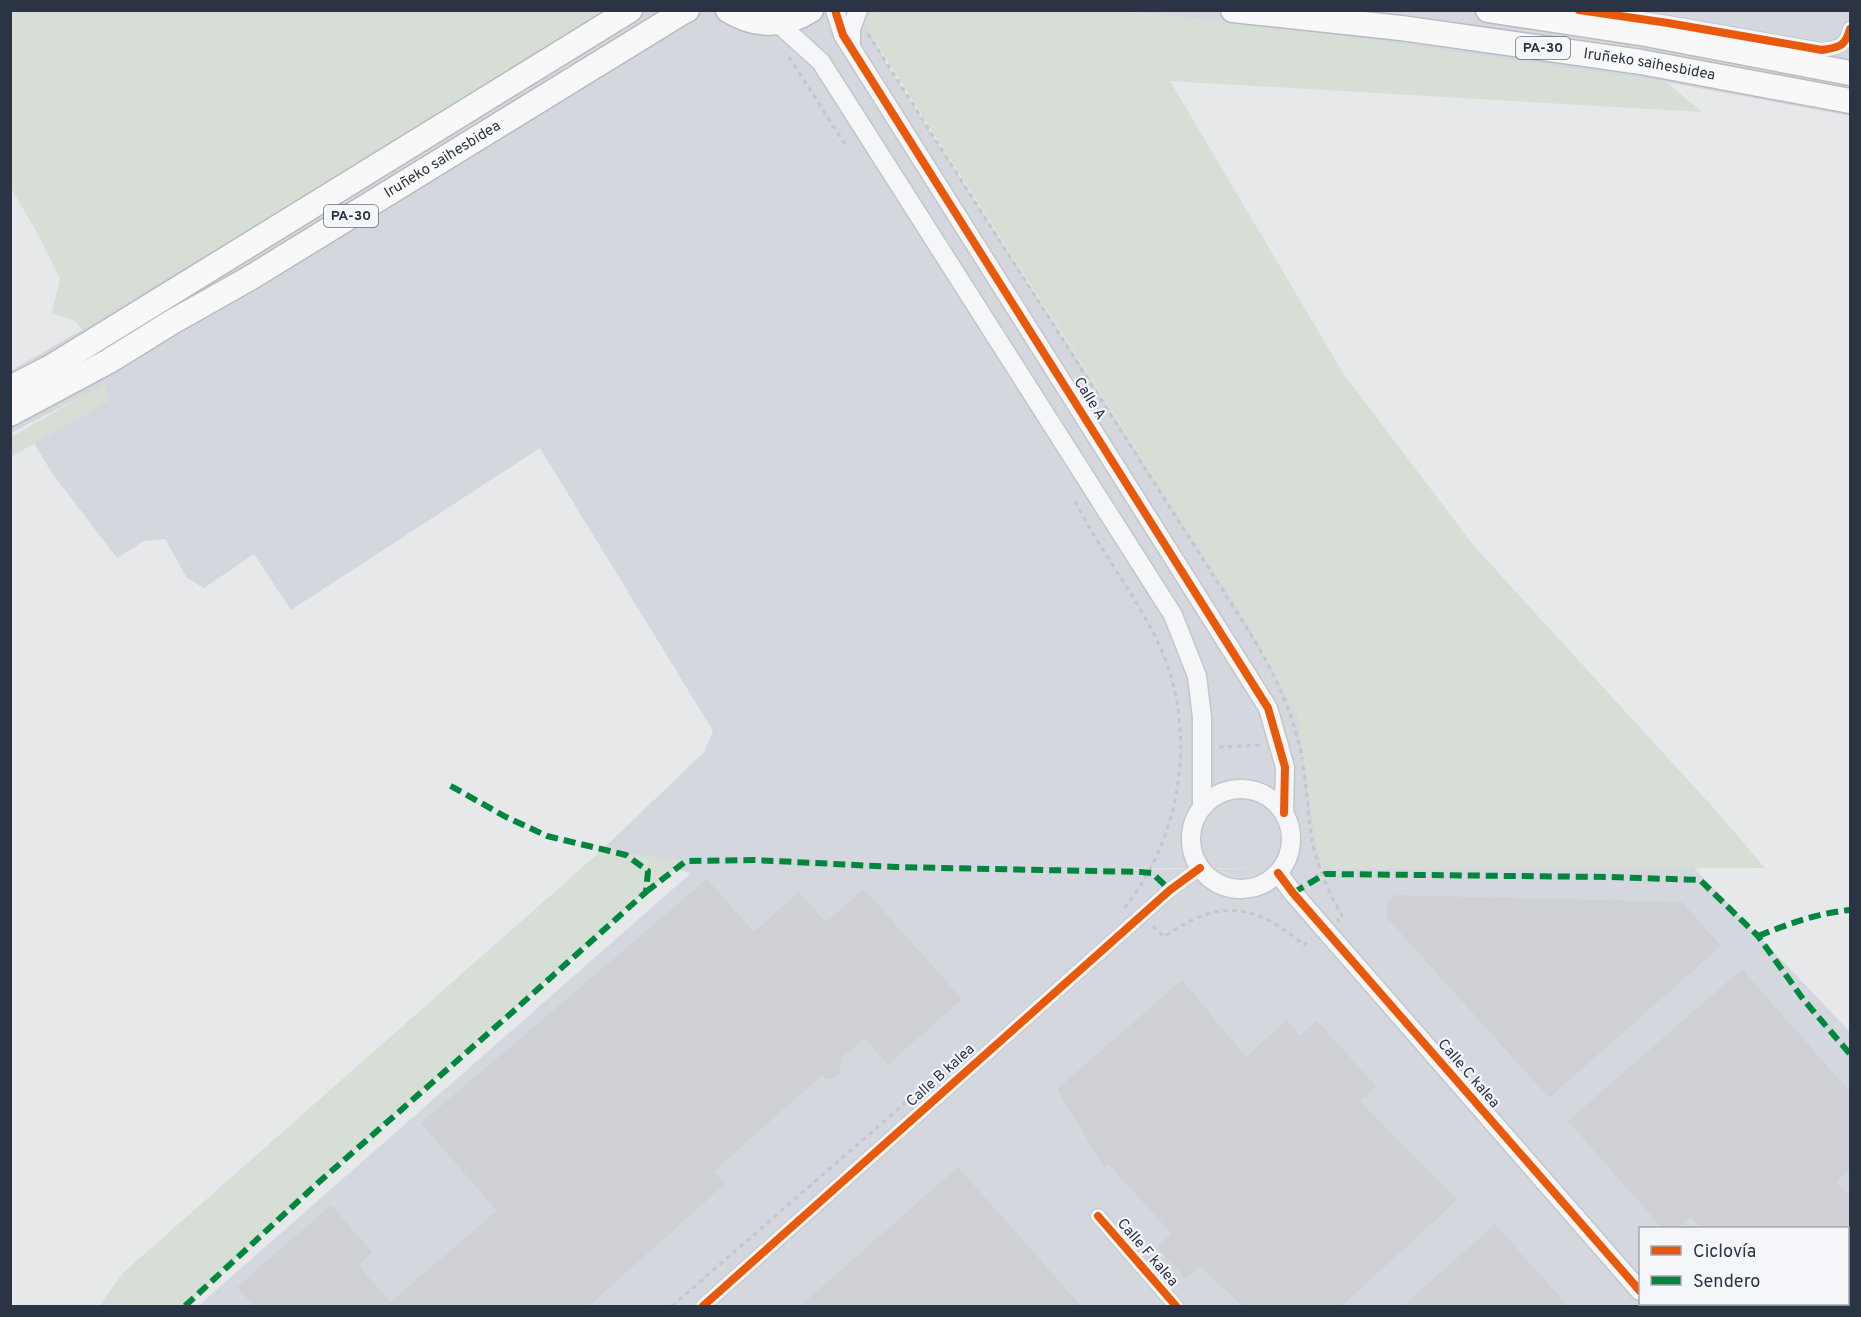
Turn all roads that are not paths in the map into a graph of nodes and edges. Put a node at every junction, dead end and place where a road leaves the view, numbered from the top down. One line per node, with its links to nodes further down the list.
1 (630, 10): 15 (highway, Iruñeko saihesbidea / PA-30)
2 (687, 10): 16 (highway, Iruñeko saihesbidea / PA-30)
3 (728, 10): 10 (highway)
4 (811, 10): 10 (highway)
5 (836, 10): 12 (street, Calle A)
6 (858, 10): 12 (street)
7 (1233, 10): 14 (highway, Iruñeko saihesbidea / PA-30)
8 (1488, 10): 13 (highway, Iruñeko saihesbidea / PA-30)
9 (1580, 10): 11 (street)
10 (778, 23): 17 (street)
11 (1851, 29)
12 (851, 46): 18 (street, Calle A)
13 (1851, 73)
14 (1851, 101)
15 (10, 388)
16 (10, 414)
17 (1202, 808): 18 (street); 19 (street)
18 (1284, 813): 20 (street)
19 (1200, 868): 20 (street); 23 (street, Calle B kalea)
20 (1278, 873): 22 (street, Calle C kalea)
21 (1098, 1216): 24 (street, Calle F kalea)
22 (1639, 1289)
23 (703, 1306)
24 (1176, 1306)

